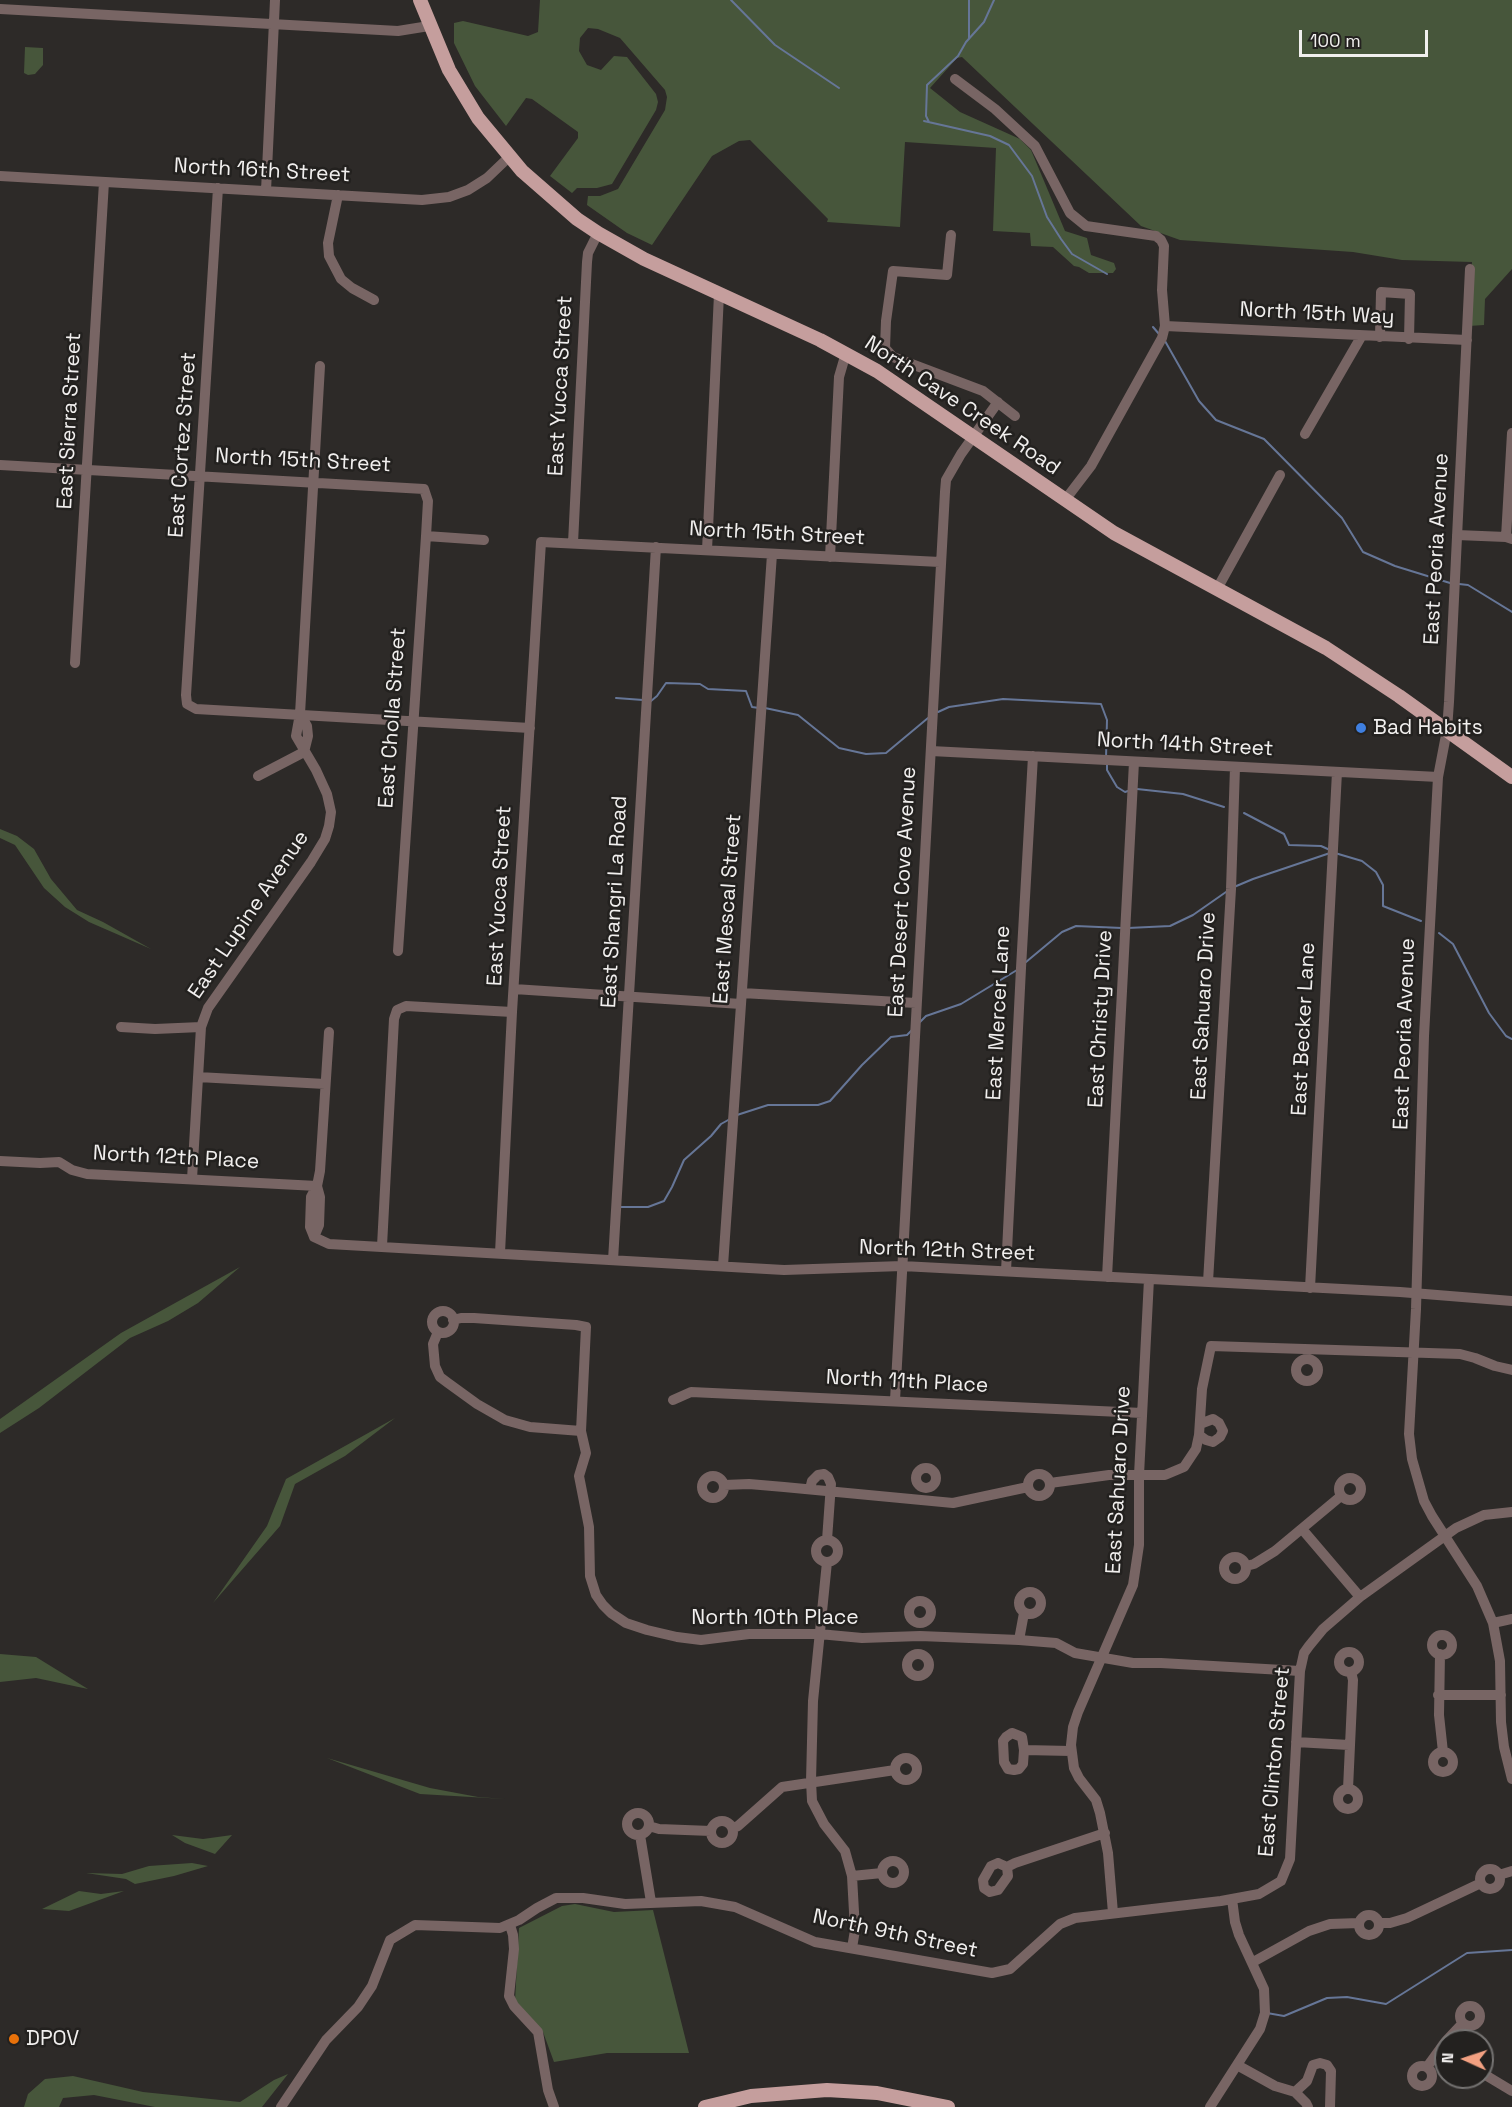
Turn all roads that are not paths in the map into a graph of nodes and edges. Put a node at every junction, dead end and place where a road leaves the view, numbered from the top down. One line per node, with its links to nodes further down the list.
1 (275, 0): 4 (street)
2 (420, 0): 5 (main road, North Cave Creek Road)
3 (0, 9): 4 (street)
4 (274, 25): 5 (street); 11 (street)
5 (429, 26): 7 (main road, North Cave Creek Road)
6 (955, 79): 18 (street)
7 (509, 157): 12 (street, North 16th Street); 13 (main road, North Cave Creek Road)
8 (0, 176): 9 (street, North 16th Street)
9 (104, 182): 10 (street, North 16th Street); 31 (street, East Sierra Street)
10 (218, 188): 11 (street, North 16th Street); 32 (street, East Cortez Street)
11 (266, 191): 12 (street, North 16th Street)
12 (338, 195): 17 (street)
13 (598, 233): 16 (main road, North Cave Creek Road); 42 (street, East Yucca Street)
14 (951, 235): 25 (street)
15 (1470, 269): 22 (street, East Peoria Avenue)
16 (719, 294): 23 (main road, North Cave Creek Road); 44 (street)
17 (374, 300)
18 (1164, 326): 19 (street, North 15th Way); 36 (street)
19 (1361, 337): 20 (street, North 15th Way); 28 (street)
20 (1380, 337): 21 (street, North 15th Way); 21 (street)
21 (1409, 339): 22 (street, North 15th Way)
22 (1467, 340): 37 (street, East Peoria Avenue)
23 (846, 353): 29 (main road, North Cave Creek Road); 46 (street)
24 (320, 366): 34 (street)
25 (998, 402): 26 (street); 29 (street, East Desert Cove Avenue)
26 (1015, 416)
27 (1512, 433): 39 (street)
28 (1305, 434)
29 (972, 437): 36 (main road, North Cave Creek Road); 47 (street, East Desert Cove Avenue)
30 (0, 465): 31 (street, North 15th Street)
31 (87, 469): 32 (street, North 15th Street); 49 (street, East Sierra Street)
32 (201, 475): 34 (street, North 15th Street); 50 (street, East Cortez Street)
33 (1280, 475): 48 (street)
34 (314, 481): 35 (street, North 15th Street); 50 (street)
35 (424, 489): 38 (street, East Cholla Street)
36 (1065, 500): 48 (main road, North Cave Creek Road)
37 (1456, 535): 39 (street); 53 (street, East Peoria Avenue)
38 (426, 536): 40 (street); 51 (street, East Cholla Street)
39 (1509, 538)
40 (484, 540)
41 (541, 542): 42 (street, North 15th Street); 52 (street, East Yucca Street)
42 (573, 543): 43 (street, North 15th Street)
43 (656, 548): 44 (street, North 15th Street); 65 (street, East Shangri La Road)
44 (706, 550): 45 (street, North 15th Street)
45 (772, 554): 46 (street, North 15th Street); 66 (street, East Mescal Street)
46 (830, 557): 47 (street, North 15th Street)
47 (940, 562): 54 (street, East Desert Cove Avenue)
48 (1217, 589): 53 (main road, North Cave Creek Road)
49 (75, 663)
50 (300, 714): 51 (street); 55 (street)
51 (412, 721): 52 (street); 63 (street, East Cholla Street)
52 (530, 728): 64 (street, East Yucca Street)
53 (1447, 730): 61 (street, East Peoria Avenue); 62 (main road, North Cave Creek Road)
54 (931, 751): 56 (street, North 14th Street); 67 (street, East Desert Cove Avenue)
55 (304, 752): 60 (street); 70 (street, East Lupine Avenue)
56 (1033, 756): 57 (street, North 14th Street); 82 (street, East Mercer Lane)
57 (1134, 762): 58 (street, North 14th Street); 83 (street, East Christy Drive)
58 (1235, 767): 59 (street, North 14th Street); 85 (street, East Sahuaro Drive)
59 (1337, 772): 61 (street, North 14th Street); 86 (street, East Becker Lane)
60 (258, 776)
61 (1438, 777): 87 (street, East Peoria Avenue)
62 (1512, 777)
63 (398, 951)
64 (514, 989): 65 (street); 68 (street, East Yucca Street)
65 (629, 996): 66 (street); 79 (street, East Shangri La Road)
66 (742, 998): 67 (street); 80 (street, East Mescal Street)
67 (916, 1003): 81 (street, East Desert Cove Avenue)
68 (512, 1012): 77 (street); 78 (street, East Yucca Street)
69 (121, 1027): 70 (street)
70 (201, 1027): 72 (street, East Lupine Avenue)
71 (329, 1032): 73 (street)
72 (198, 1077): 73 (street); 75 (street, East Lupine Avenue)
73 (325, 1084): 76 (street)
74 (0, 1161): 75 (street, North 12th Place)
75 (192, 1179): 76 (street, North 12th Place)
76 (317, 1186): 77 (street, North 12th Street)
77 (381, 1246): 78 (street, North 12th Street)
78 (500, 1253): 79 (street, North 12th Street)
79 (613, 1260): 80 (street, North 12th Street)
80 (723, 1266): 81 (street, North 12th Street)
81 (902, 1266): 82 (street, North 12th Street); 94 (street, East Desert Cove Avenue)
82 (1006, 1271): 83 (street, North 12th Street)
83 (1107, 1277): 84 (street, North 12th Street)
84 (1149, 1279): 85 (street, North 12th Street); 95 (street, East Sahuaro Drive)
85 (1208, 1282): 86 (street, North 12th Street)
86 (1310, 1287): 87 (street, North 12th Street)
87 (1416, 1293): 88 (street, North 12th Street); 91 (street, East Peoria Avenue)
88 (1512, 1301)
89 (453, 1320): 90 (street); 90 (street); 96 (street)
90 (438, 1332): 96 (street)
91 (1413, 1352): 92 (street); 97 (street); 108 (street, East Peoria Avenue)
92 (1512, 1370)
93 (673, 1400): 94 (street, North 11th Place)
94 (895, 1400): 95 (street, North 11th Place)
95 (1142, 1413): 97 (street, East Sahuaro Drive)
96 (581, 1431): 115 (street, North 10th Place)
97 (1139, 1475): 98 (street); 120 (street, East Sahuaro Drive)
98 (1050, 1483): 100 (street); 100 (street)
99 (724, 1485): 102 (street)
100 (1028, 1487): 105 (street)
101 (926, 1488): 105 (street)
102 (810, 1489): 103 (street); 103 (street)
103 (831, 1491): 105 (street); 115 (street)
104 (1341, 1496): 107 (street)
105 (926, 1501)
106 (1512, 1512): 108 (street, East Clinton Street)
107 (1302, 1529): 109 (street); 110 (street)
108 (1445, 1537): 110 (street, East Clinton Street); 114 (street, East Peoria Avenue)
109 (1246, 1566)
110 (1360, 1598): 121 (street, East Clinton Street)
111 (1024, 1613): 117 (street)
112 (1512, 1619): 114 (street)
113 (920, 1623): 116 (street)
114 (1493, 1623): 124 (street, East Peoria Avenue)
115 (819, 1634): 116 (street, North 10th Place); 133 (street)
116 (920, 1636): 117 (street, North 10th Place); 118 (street)
117 (1019, 1640): 120 (street, North 10th Place)
118 (918, 1654)
119 (1440, 1654): 123 (street)
120 (1102, 1658): 121 (street, North 10th Place); 129 (street, East Sahuaro Drive)
121 (1300, 1671): 126 (street, East Clinton Street)
122 (1352, 1672): 127 (street)
123 (1438, 1695): 124 (street); 130 (street)
124 (1501, 1695): 125 (street, East Peoria Avenue)
125 (1508, 1739): 132 (street, East Peoria Avenue)
126 (1296, 1742): 127 (street); 144 (street, East Clinton Street)
127 (1349, 1745): 134 (street)
128 (1024, 1750): 129 (street)
129 (1071, 1751): 138 (street, East Sahuaro Drive)
130 (1443, 1752)
131 (895, 1770): 133 (street)
132 (1512, 1779)
133 (811, 1782): 136 (street); 143 (street)
134 (1348, 1789)
135 (649, 1826): 137 (street); 139 (street); 139 (street)
136 (733, 1828): 137 (street); 137 (street)
137 (711, 1831)
138 (1105, 1833): 140 (street); 146 (street, East Sahuaro Drive)
139 (640, 1835): 145 (street)
140 (1007, 1867)
141 (1512, 1870): 149 (street)
142 (882, 1873): 143 (street)
143 (852, 1876): 148 (street)
144 (1232, 1899): 146 (street, North 9th Street); 149 (street)
145 (651, 1902): 147 (street, North 9th Street); 148 (street, North 9th Street)
146 (1113, 1914): 148 (street, North 9th Street)
147 (510, 1925): 158 (street, North 9th Street); 159 (street)
148 (852, 1948)
149 (1253, 1962): 153 (street)
150 (1463, 2023): 151 (street)
151 (1458, 2029)
152 (1434, 2058): 154 (street)
153 (1237, 2065): 157 (street); 162 (street)
154 (1427, 2067)
155 (1494, 2080): 156 (street)
156 (1512, 2091)
157 (1295, 2092): 163 (street); 164 (street)
158 (281, 2107)
159 (554, 2107)
160 (705, 2107): 161 (main road)
161 (948, 2107)
162 (1210, 2107)
163 (1308, 2107)
164 (1330, 2107)

